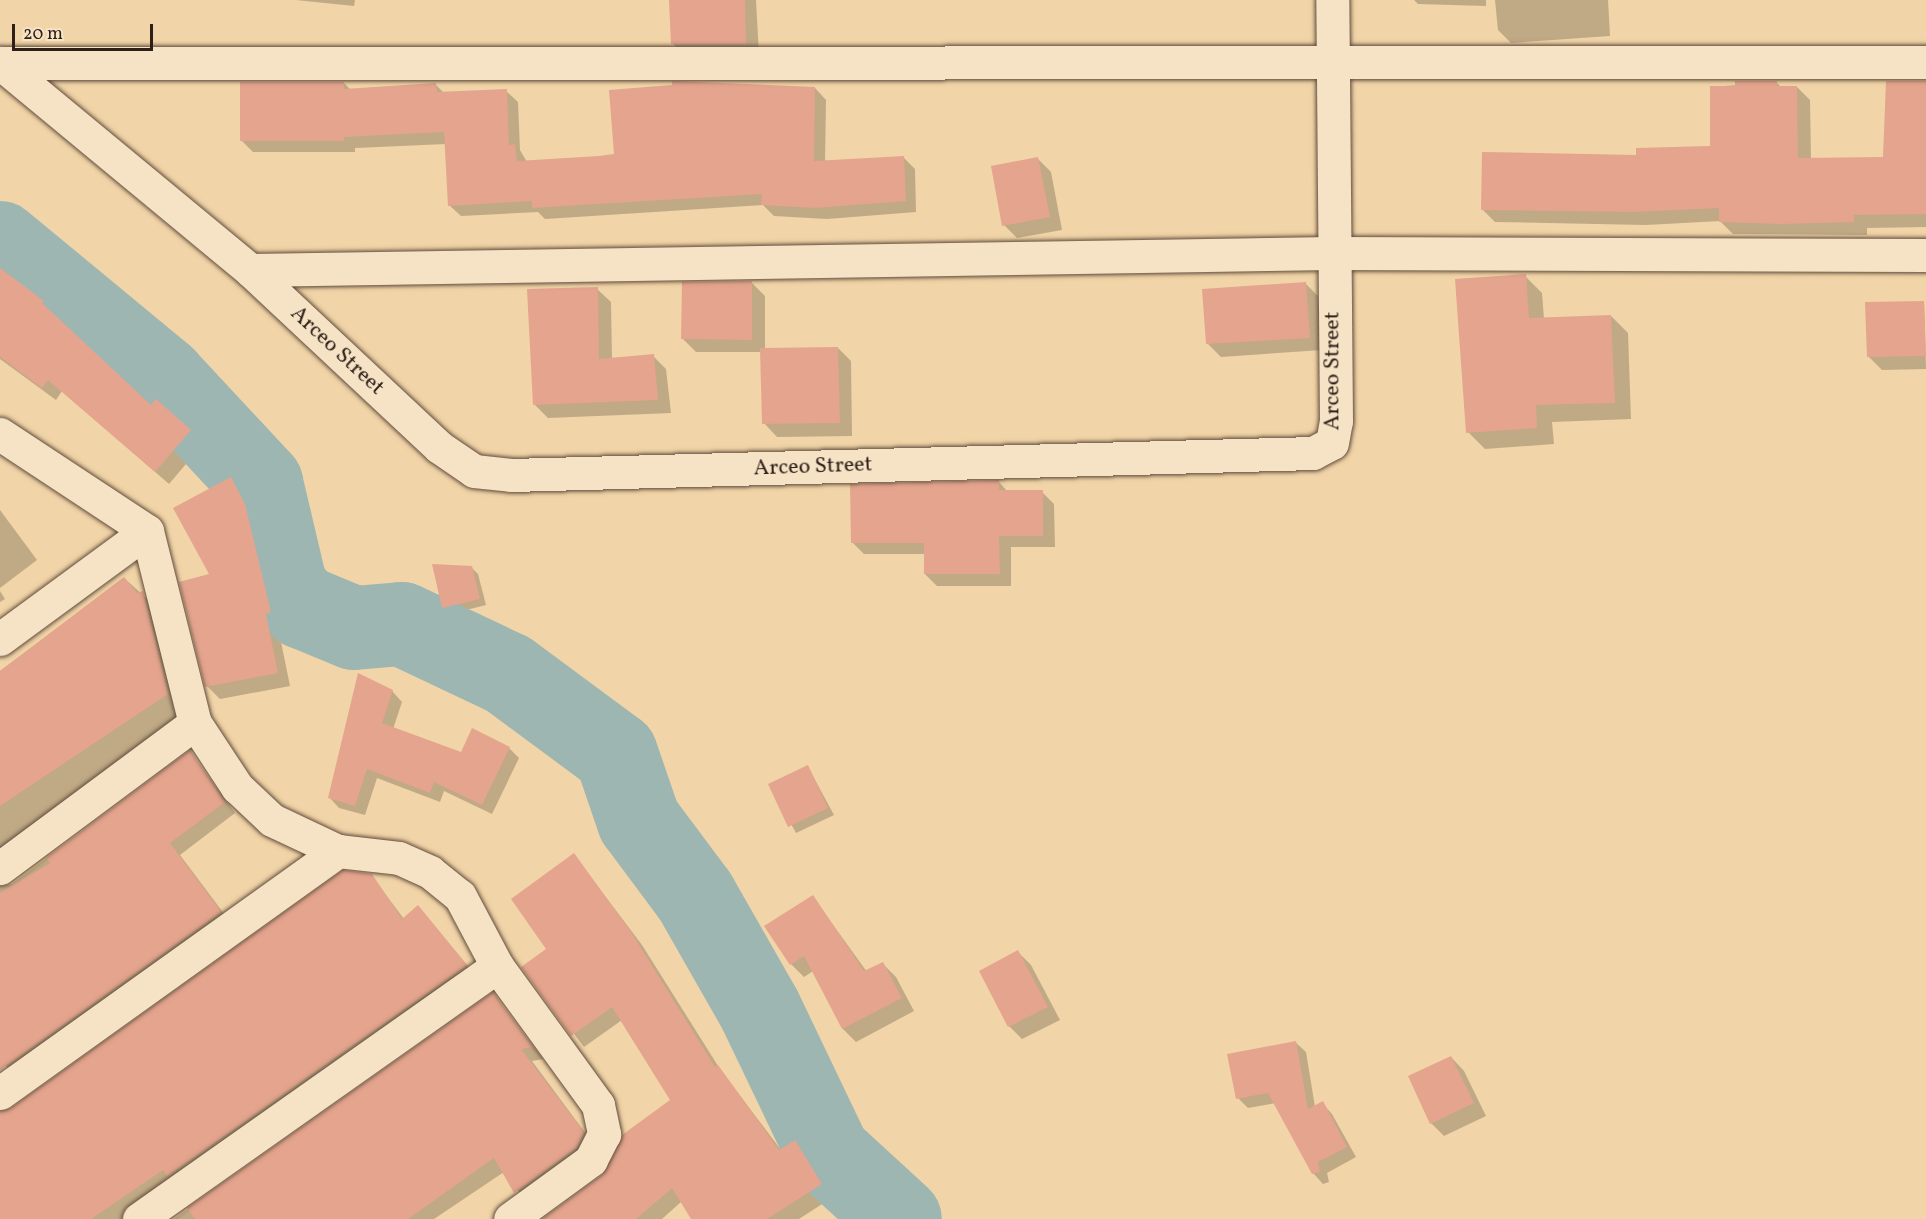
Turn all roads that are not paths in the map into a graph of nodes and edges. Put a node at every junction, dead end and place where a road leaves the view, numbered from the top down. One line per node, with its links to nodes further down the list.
1 (1332, 0): 4 (street, Arceo Street)
2 (1926, 62): 4 (street)
3 (0, 63): 4 (street); 7 (street, Arceo Street)
4 (1335, 64): 5 (street, Arceo Street)
5 (1332, 254): 6 (street); 7 (street); 7 (street, Arceo Street)
6 (1926, 255)
7 (250, 270)
8 (0, 434): 9 (street)
9 (147, 531): 10 (street); 11 (street)
10 (0, 639)
11 (195, 723): 12 (street); 13 (street)
12 (338, 851): 14 (street); 15 (street)
13 (0, 868)
14 (497, 966): 16 (street); 17 (street)
15 (0, 1094)
16 (139, 1219)
17 (510, 1219)

